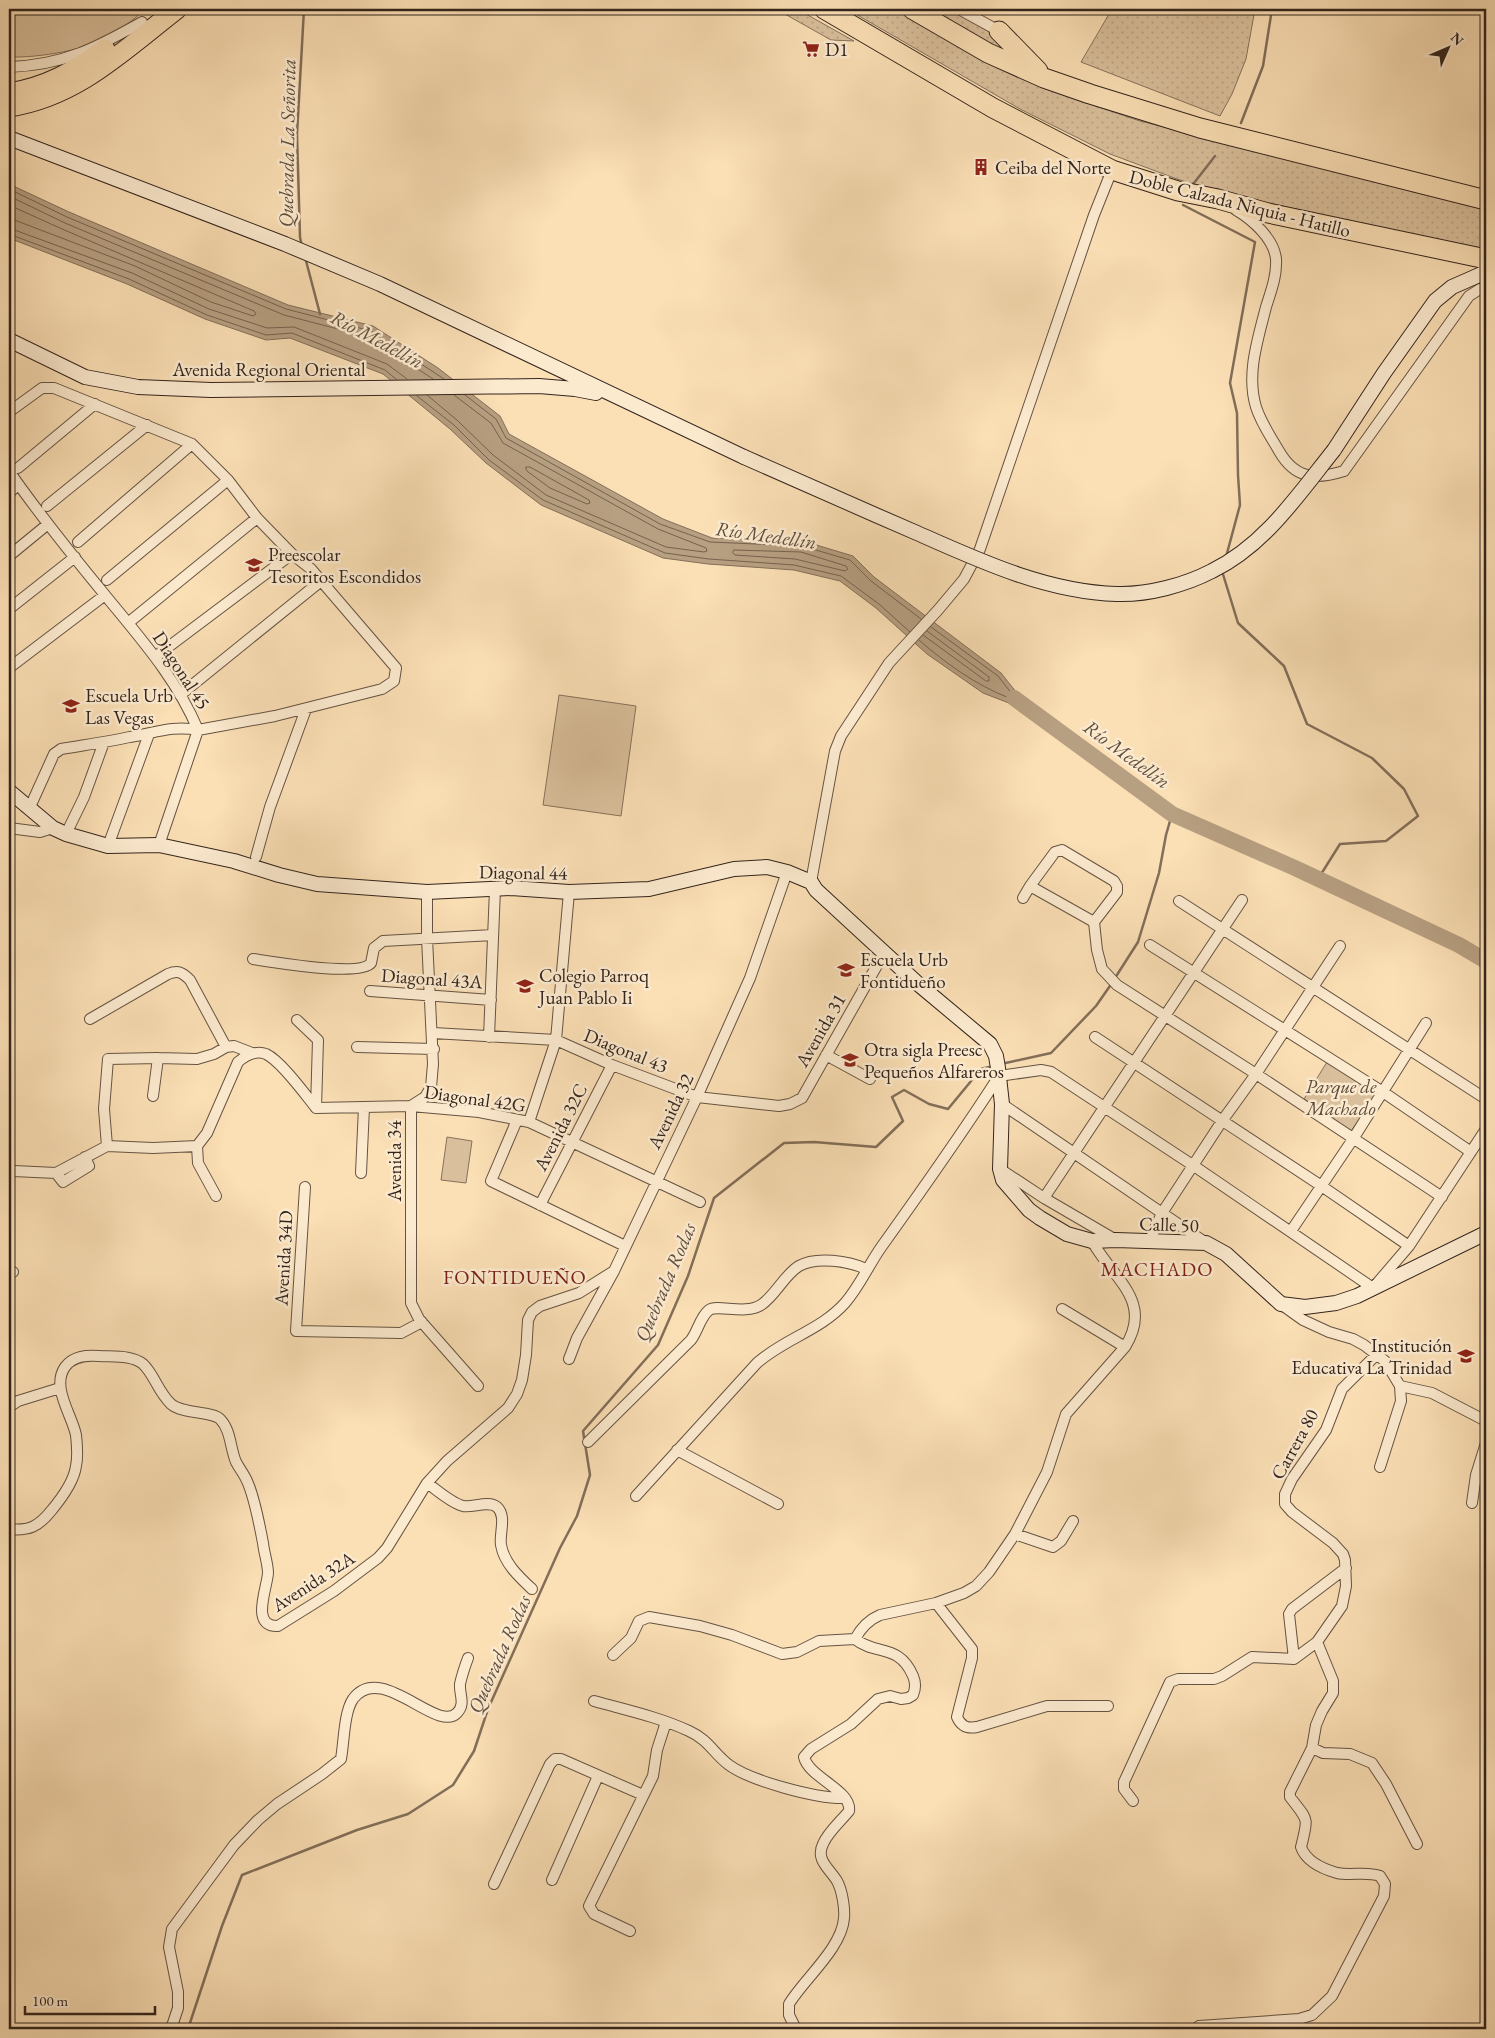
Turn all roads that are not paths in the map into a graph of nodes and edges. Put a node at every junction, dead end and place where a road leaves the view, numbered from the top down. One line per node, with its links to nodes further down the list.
1 (158, 9): 6 (highway)
2 (176, 9): 11 (highway)
3 (824, 9): 13 (highway, Doble Calzada Niquia - Hatillo)
4 (912, 9): 9 (highway)
5 (963, 10): 7 (street)
6 (142, 22): 8 (street); 10 (highway)
7 (999, 31): 9 (highway)
8 (9, 67)
9 (1044, 78): 15 (highway)
10 (9, 93)
11 (9, 107)
12 (9, 138): 20 (main road)
13 (1112, 170): 14 (highway, Doble Calzada Niquia - Hatillo); 57 (street)
14 (1218, 199): 16 (highway, Doble Calzada Niquia - Hatillo); 18 (street)
15 (1486, 200)
16 (1486, 259)
17 (1486, 272): 20 (main road, bridge)
18 (1486, 290)
19 (9, 340): 20 (main road, Avenida Regional Oriental)
20 (617, 397)
21 (95, 404): 22 (street); 23 (street); 25 (street)
22 (9, 412)
23 (147, 425): 24 (street); 29 (street)
24 (192, 444): 26 (street); 32 (street)
25 (13, 470): 27 (street, Diagonal 45)
26 (228, 480): 30 (street); 36 (street)
27 (18, 485): 28 (street); 31 (street, Diagonal 45)
28 (9, 493)
29 (47, 506)
30 (257, 518): 33 (street); 40 (street)
31 (48, 524): 34 (street); 35 (street, Diagonal 45)
32 (78, 542)
33 (292, 554): 37 (street); 41 (street)
34 (9, 556)
35 (75, 557): 38 (street, Diagonal 45); 39 (street)
36 (107, 580)
37 (321, 581): 43 (street); 44 (street, Diagonal 45)
38 (105, 595): 40 (street, Diagonal 45); 42 (street)
39 (9, 609)
40 (128, 623): 41 (street, Diagonal 45)
41 (155, 656): 43 (street, Diagonal 45)
42 (9, 668)
43 (180, 695): 45 (street, Diagonal 45)
44 (306, 708): 45 (street, Diagonal 45); 55 (street)
45 (198, 730): 46 (street); 54 (street)
46 (149, 734): 47 (street); 53 (street)
47 (104, 742): 49 (street); 52 (street)
48 (9, 791): 49 (main road, Diagonal 44)
49 (30, 807): 51 (main road, Diagonal 44)
50 (9, 828): 51 (street)
51 (53, 828): 52 (main road, Diagonal 44)
52 (66, 834): 53 (main road, Diagonal 44)
53 (108, 846): 54 (main road, Diagonal 44)
54 (159, 846): 60 (main road, Diagonal 44)
55 (256, 857)
56 (787, 872): 57 (main road, Diagonal 44); 61 (main road, Diagonal 44); 101 (street, Avenida 32)
57 (811, 882): 71 (main road, Diagonal 44)
58 (1030, 886): 62 (street); 65 (street); 65 (street)
59 (495, 889): 60 (main road, Diagonal 44); 61 (main road, Diagonal 44); 67 (street)
60 (427, 892): 68 (street, Avenida 34)
61 (569, 892): 86 (street)
62 (1023, 898)
63 (1242, 900): 66 (street)
64 (1179, 901): 66 (street)
65 (1094, 922): 78 (street)
66 (1224, 929): 73 (street); 74 (street)
67 (493, 935): 68 (street); 77 (street)
68 (427, 938): 72 (street); 76 (street, Avenida 34)
69 (1150, 945): 73 (street)
70 (1340, 946): 74 (street)
71 (884, 953): 92 (street, Avenida 31); 96 (main road, Diagonal 44)
72 (253, 959)
73 (1194, 972): 78 (street); 82 (street)
74 (1312, 986): 82 (street); 90 (street)
75 (370, 991): 76 (street, Diagonal 43A)
76 (430, 995): 77 (street, Diagonal 43A); 83 (street, Avenida 34)
77 (490, 1000): 84 (street)
78 (1166, 1016): 94 (street); 97 (street)
79 (90, 1019): 87 (street)
80 (296, 1020): 108 (street)
81 (1426, 1023): 90 (street)
82 (1284, 1029): 97 (street); 99 (street)
83 (433, 1033): 84 (street, Diagonal 43); 89 (street, Avenida 34)
84 (489, 1037): 86 (street, Diagonal 43)
85 (1095, 1037): 94 (street)
86 (556, 1040): 95 (street, Diagonal 43); 111 (street)
87 (226, 1047): 91 (street); 93 (street)
88 (357, 1047): 89 (street)
89 (434, 1049): 105 (street, Avenida 34)
90 (1411, 1050): 99 (street); 103 (street)
91 (252, 1053): 108 (street); 116 (street)
92 (826, 1055): 98 (street); 102 (street, Avenida 31)
93 (158, 1058): 100 (street); 115 (street)
94 (1135, 1064): 106 (street); 110 (street)
95 (612, 1065): 101 (street, Diagonal 43); 114 (street, Avenida 32C)
96 (999, 1072): 104 (main road); 106 (street); 140 (street)
97 (1256, 1074): 110 (street); 113 (street)
98 (870, 1080)
99 (1383, 1092): 113 (street); 117 (street)
100 (153, 1096)
101 (697, 1098): 102 (street, Diagonal 43); 123 (street, Avenida 32)
102 (802, 1098)
103 (1486, 1099)
104 (1002, 1104): 118 (street); 120 (main road)
105 (411, 1106): 107 (street, Diagonal 42G); 109 (street, Diagonal 42G); 145 (street, Avenida 34)
106 (1105, 1106): 118 (street); 119 (street)
107 (364, 1107): 108 (street, Diagonal 42G); 122 (street)
108 (316, 1108)
109 (517, 1120): 111 (street, Diagonal 42G); 130 (street)
110 (1222, 1121): 119 (street); 124 (street)
111 (529, 1122): 114 (street, Diagonal 42G)
112 (1486, 1129): 117 (street)
113 (1353, 1139): 124 (street); 128 (street)
114 (572, 1141): 123 (street, Diagonal 42G); 130 (street, Avenida 32C)
115 (107, 1146): 116 (street); 121 (street)
116 (197, 1146): 126 (street)
117 (1471, 1152): 128 (street)
118 (1074, 1153): 127 (street); 131 (street)
119 (1194, 1166): 131 (street); 132 (street)
120 (1000, 1169): 127 (street); 135 (main road, Calle 50)
121 (9, 1173)
122 (361, 1173)
123 (656, 1182): 129 (street, Diagonal 42G); 138 (street, Avenida 32)
124 (1320, 1185): 132 (street); 139 (street)
125 (305, 1187): 145 (street, Avenida 34D)
126 (216, 1196)
127 (1044, 1198): 134 (street)
128 (1442, 1198): 139 (street)
129 (700, 1202)
130 (540, 1205): 138 (street)
131 (1162, 1213): 136 (street); 137 (street)
132 (1291, 1231): 142 (street)
133 (1486, 1233): 142 (main road)
134 (1116, 1240): 135 (main road, Calle 50); 136 (main road, Calle 50)
135 (1092, 1241): 146 (street)
136 (1149, 1242): 137 (main road, Calle 50)
137 (1206, 1243): 143 (main road, Calle 50)
138 (626, 1246): 141 (street, Avenida 32)
139 (1409, 1246): 142 (street)
140 (866, 1269): 154 (street); 156 (street)
141 (614, 1271): 148 (street, Avenida 32); 158 (street, Avenida 32A)
142 (1374, 1288): 143 (main road)
143 (1281, 1304): 147 (street)
144 (1062, 1309): 146 (street)
145 (422, 1322): 149 (street, Avenida 34)
146 (1125, 1347): 164 (street)
147 (1376, 1355): 150 (street); 165 (street, Carrera 80)
148 (569, 1359)
149 (478, 1386)
150 (1400, 1386): 153 (street); 157 (street)
151 (60, 1388): 152 (street); 158 (street, Avenida 32A); 163 (street)
152 (9, 1408)
153 (1486, 1421)
154 (588, 1442)
155 (1486, 1443): 161 (street)
156 (677, 1450): 159 (street); 160 (street)
157 (1380, 1467)
158 (427, 1483): 166 (street)
159 (636, 1496)
160 (778, 1504)
161 (1472, 1504)
162 (1073, 1521): 164 (street)
163 (9, 1529)
164 (1015, 1534): 167 (street)
165 (1346, 1568): 169 (street); 172 (street)
166 (532, 1589)
167 (936, 1603): 168 (street); 174 (street)
168 (855, 1639): 170 (street); 179 (street)
169 (1317, 1642): 172 (street); 176 (street)
170 (614, 1655)
171 (468, 1658): 185 (street)
172 (1294, 1659): 180 (street)
173 (594, 1701): 175 (street)
174 (1108, 1706)
175 (666, 1722): 178 (street); 179 (street)
176 (1312, 1748): 181 (street); 187 (street)
177 (598, 1776): 178 (street); 182 (street); 183 (street)
178 (643, 1795): 184 (street)
179 (845, 1798): 186 (street)
180 (1133, 1801)
181 (1417, 1844)
182 (552, 1880)
183 (494, 1884)
184 (630, 1931)
185 (171, 2029)
186 (796, 2029)
187 (1195, 2029)

